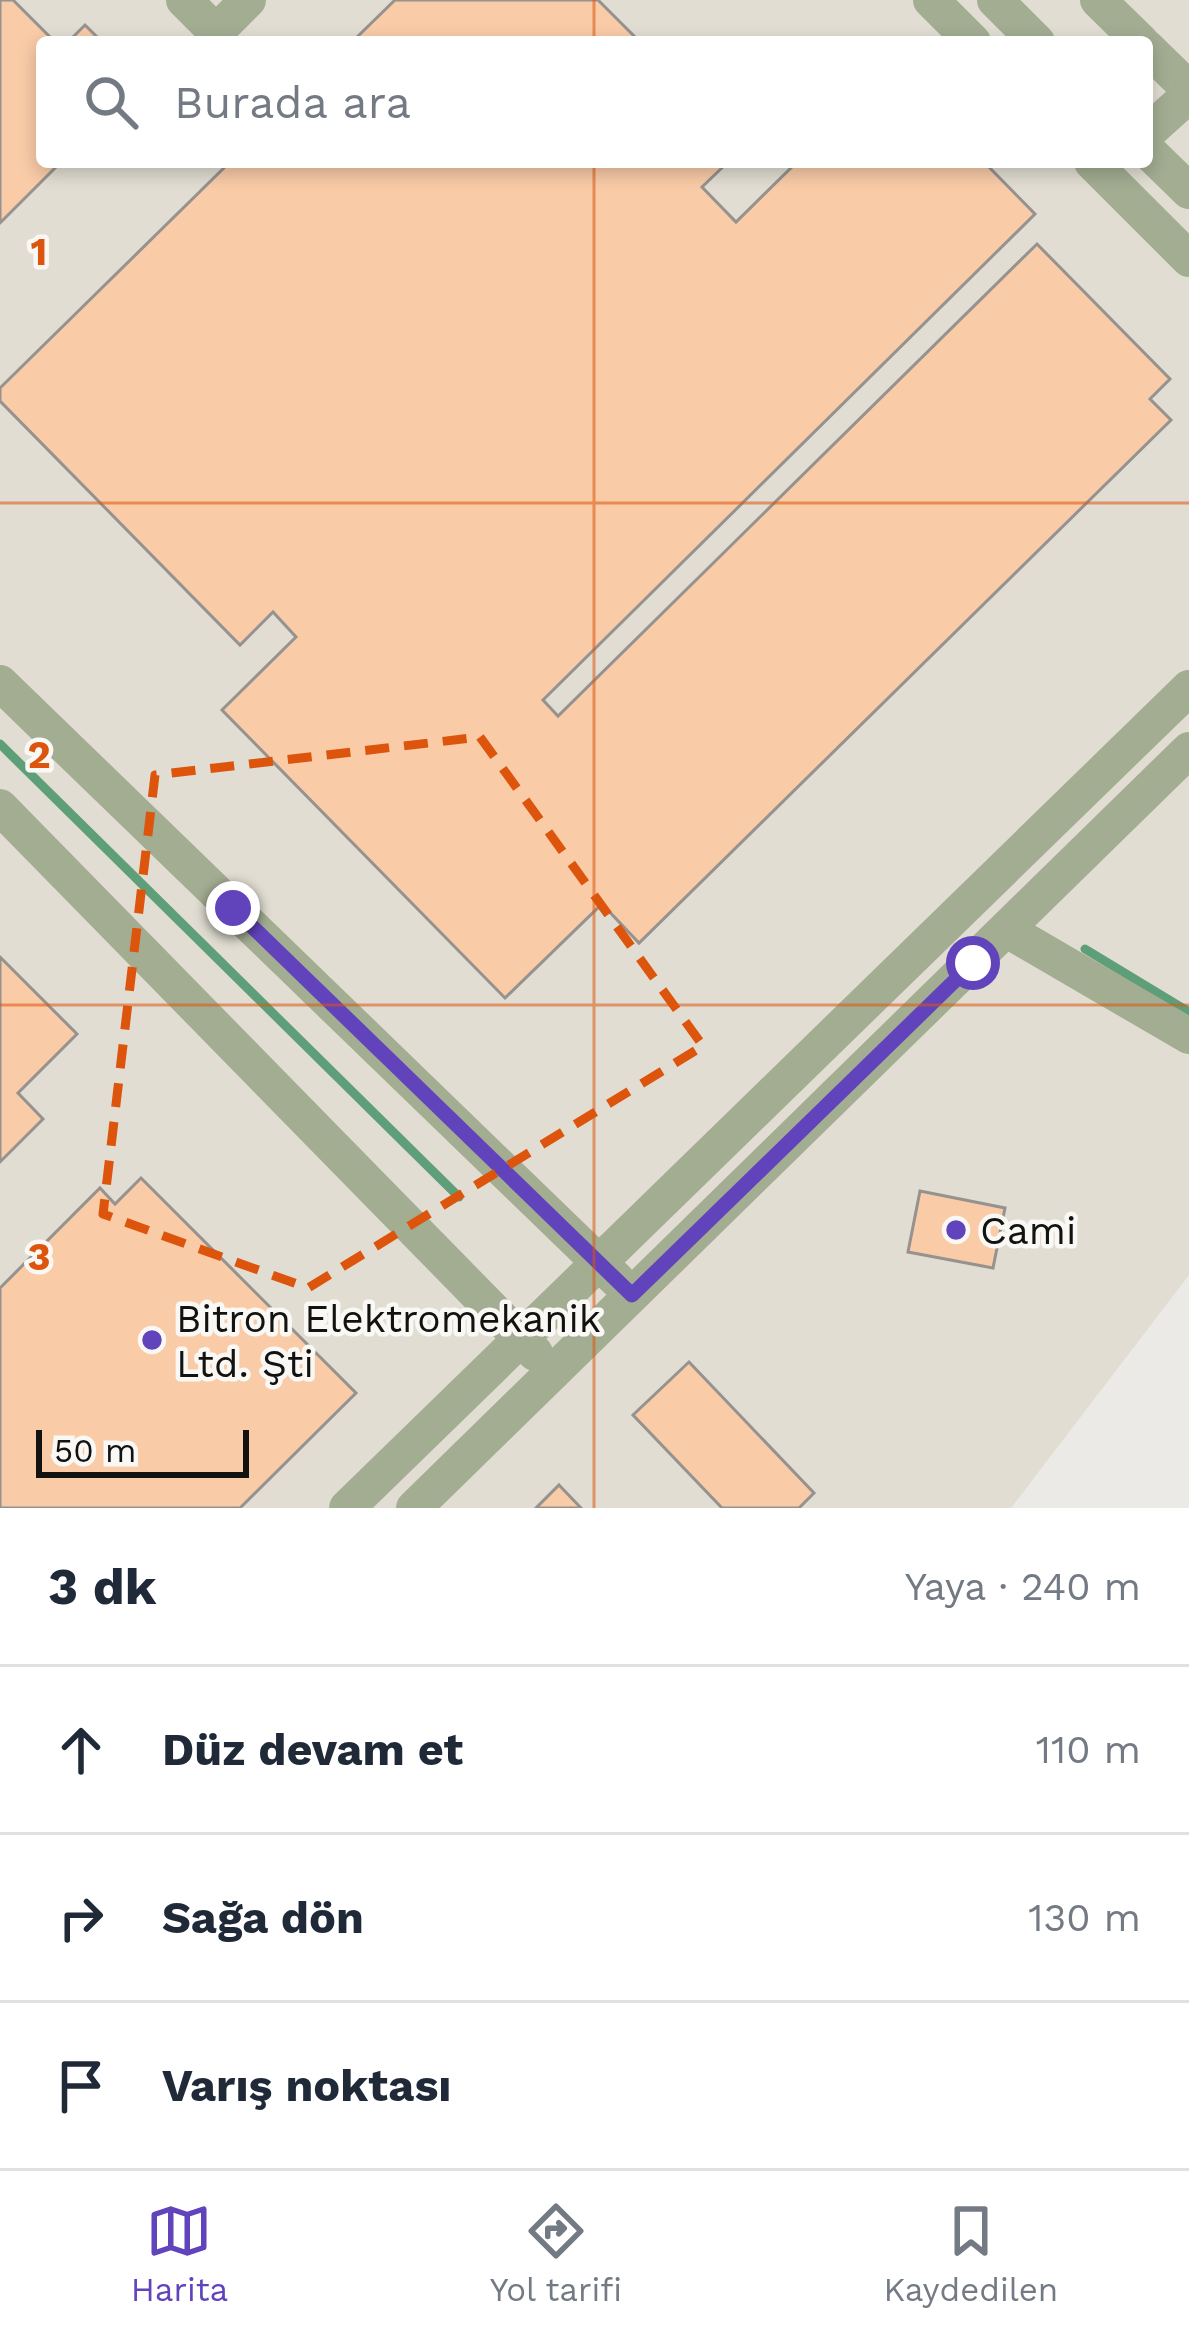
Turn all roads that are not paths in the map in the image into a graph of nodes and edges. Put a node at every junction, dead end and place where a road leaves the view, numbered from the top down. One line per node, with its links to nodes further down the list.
1 (184, 0): 2 (street)
2 (248, 0)
3 (931, 0): 6 (street)
4 (994, 0): 7 (street)
5 (1098, 0): 8 (street)
6 (967, 36)
7 (1031, 36)
8 (1135, 36)
9 (1153, 54): 10 (street)
10 (1189, 92): 11 (street)
11 (1153, 127)
12 (1153, 156): 14 (street)
13 (1099, 168): 15 (street)
14 (1189, 191)
15 (1189, 259)
16 (0, 683): 22 (street)
17 (1189, 688): 22 (street)
18 (1189, 750): 20 (street)
19 (0, 807): 24 (street)
20 (1007, 930): 21 (street); 23 (street)
21 (1189, 1036)
22 (599, 1263): 23 (street); 24 (street)
23 (632, 1295): 25 (street)
24 (521, 1338): 25 (street); 26 (street)
25 (551, 1370): 27 (street)
26 (347, 1508)
27 (414, 1508)

